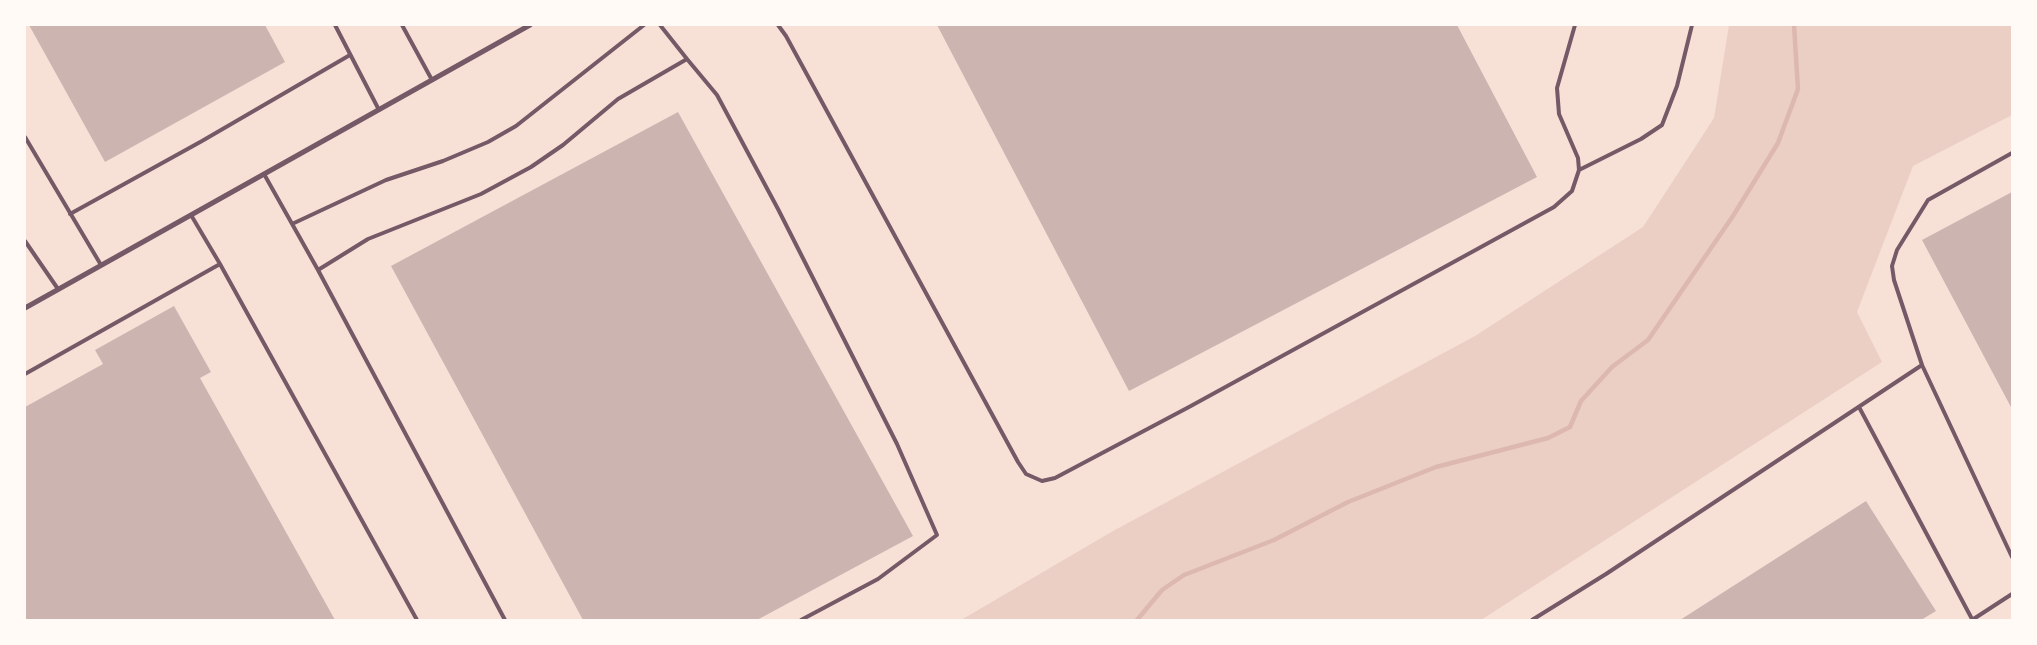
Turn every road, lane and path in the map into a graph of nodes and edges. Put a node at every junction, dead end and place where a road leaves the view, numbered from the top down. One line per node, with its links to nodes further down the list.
1 (335, 25): 9 (lane)
2 (402, 25): 11 (lane)
3 (530, 25): 11 (street)
4 (644, 25): 19 (lane)
5 (660, 25): 10 (lane)
6 (778, 25): 15 (lane)
7 (1575, 25): 15 (lane)
8 (1692, 25): 15 (lane)
9 (350, 55): 12 (lane); 17 (lane)
10 (687, 59): 23 (lane); 33 (lane)
11 (432, 80): 12 (street)
12 (379, 110): 16 (street)
13 (25, 137): 17 (lane)
14 (2012, 153): 26 (lane)
15 (1579, 170)
16 (264, 174): 18 (street); 19 (lane)
17 (70, 214): 22 (lane)
18 (191, 215): 21 (lane); 22 (street)
19 (292, 224): 23 (lane)
20 (25, 240): 24 (lane)
21 (220, 264): 27 (lane); 31 (lane)
22 (101, 265): 24 (street)
23 (318, 270): 32 (lane)
24 (58, 290): 25 (street)
25 (25, 308)
26 (1922, 365): 28 (lane); 29 (lane)
27 (25, 374)
28 (1859, 407): 34 (lane); 35 (lane)
29 (2012, 557)
30 (2012, 594): 35 (lane)
31 (417, 620)
32 (504, 620)
33 (801, 620)
34 (1532, 620)
35 (1972, 620)

